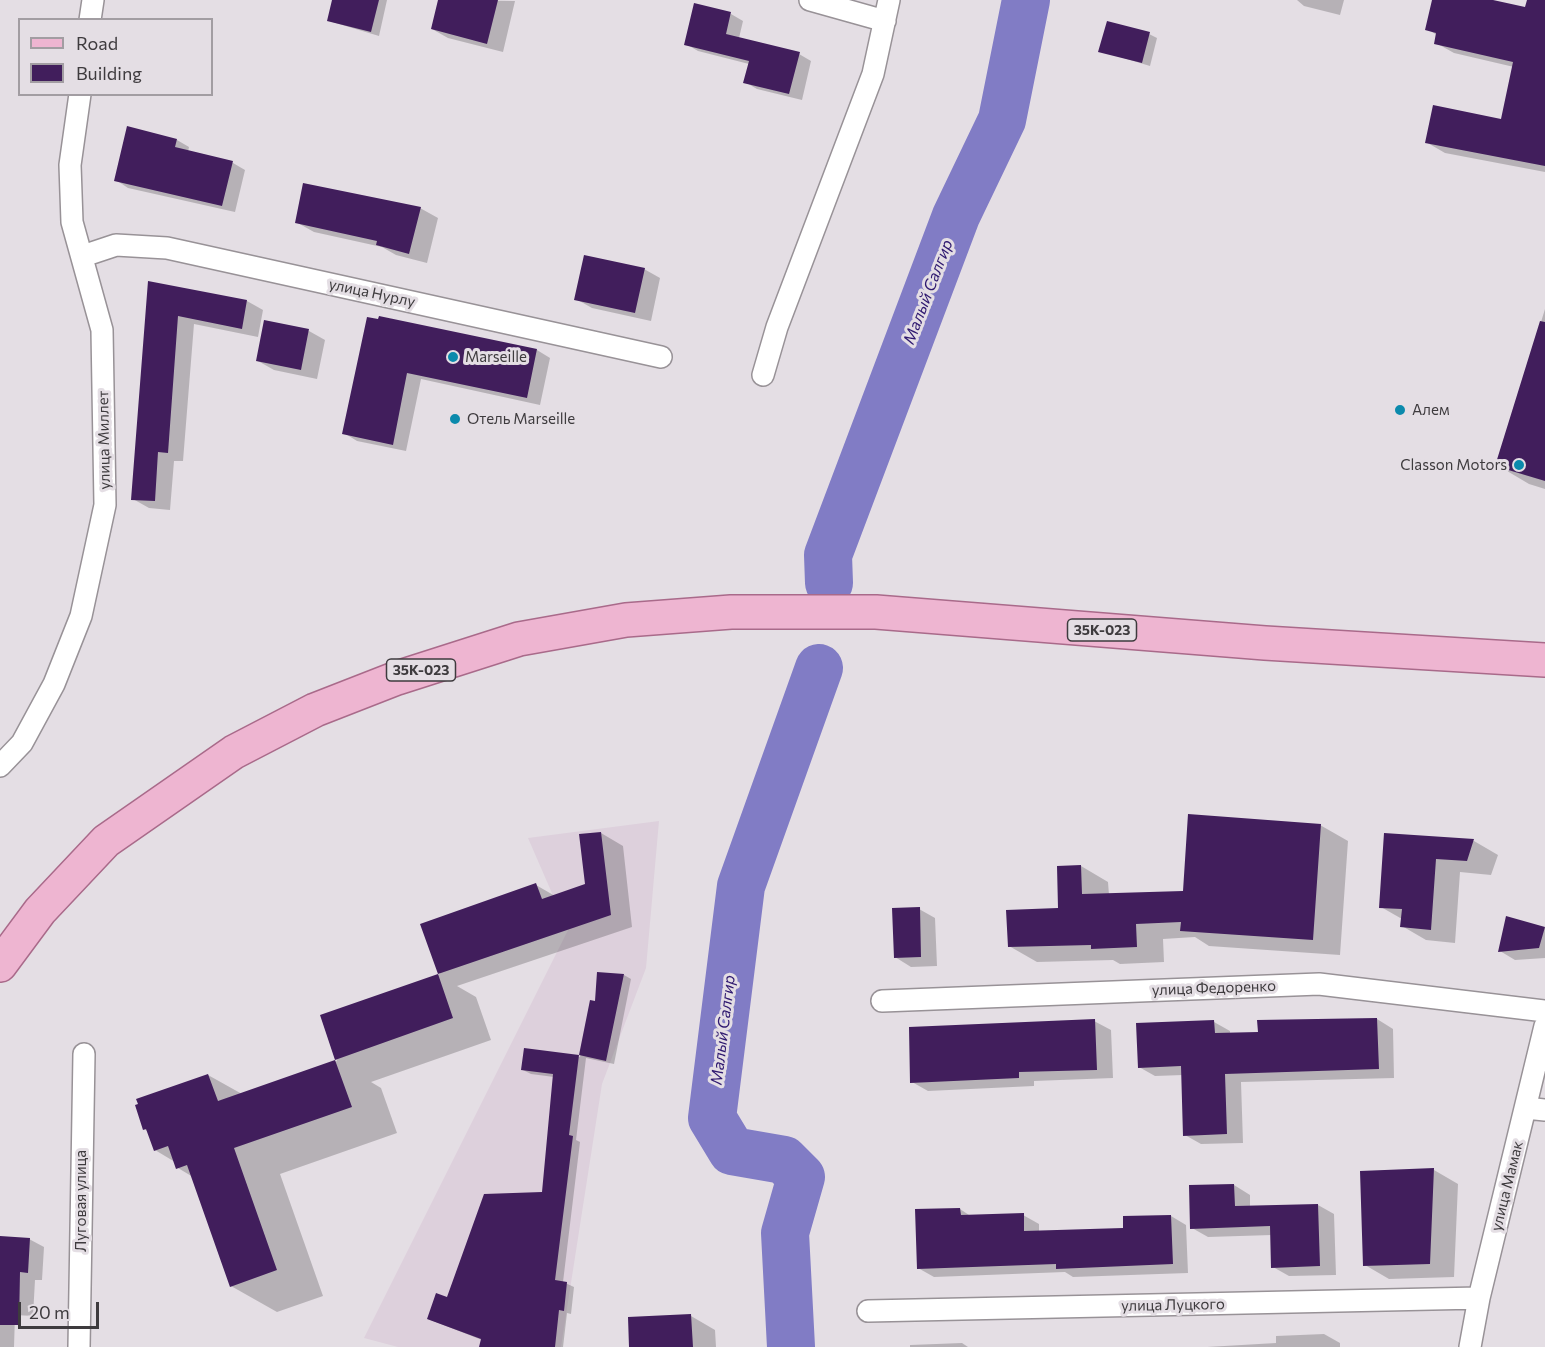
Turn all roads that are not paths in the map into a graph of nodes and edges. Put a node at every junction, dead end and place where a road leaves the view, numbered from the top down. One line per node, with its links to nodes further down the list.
1 (93, 0): 4 (street)
2 (810, 0): 3 (street)
3 (887, 10): 8 (street)
4 (90, 18)
5 (80, 96): 6 (street, улица Миллет)
6 (83, 256): 7 (street, улица Нурлу); 10 (street, улица Миллет)
7 (661, 357)
8 (763, 375)
9 (1545, 660): 11 (main road, 35К-023)
10 (0, 766)
11 (0, 965)
12 (882, 1001): 13 (street, улица Федоренко)
13 (1545, 1011)
14 (1545, 1026): 16 (street, улица Мамак)
15 (84, 1054): 19 (street, Луговая улица)
16 (1535, 1109): 17 (street, улица Мамак)
17 (1479, 1299): 18 (street, улица Луцкого); 20 (street, улица Мамак)
18 (868, 1311)
19 (79, 1347)
20 (1470, 1347)

